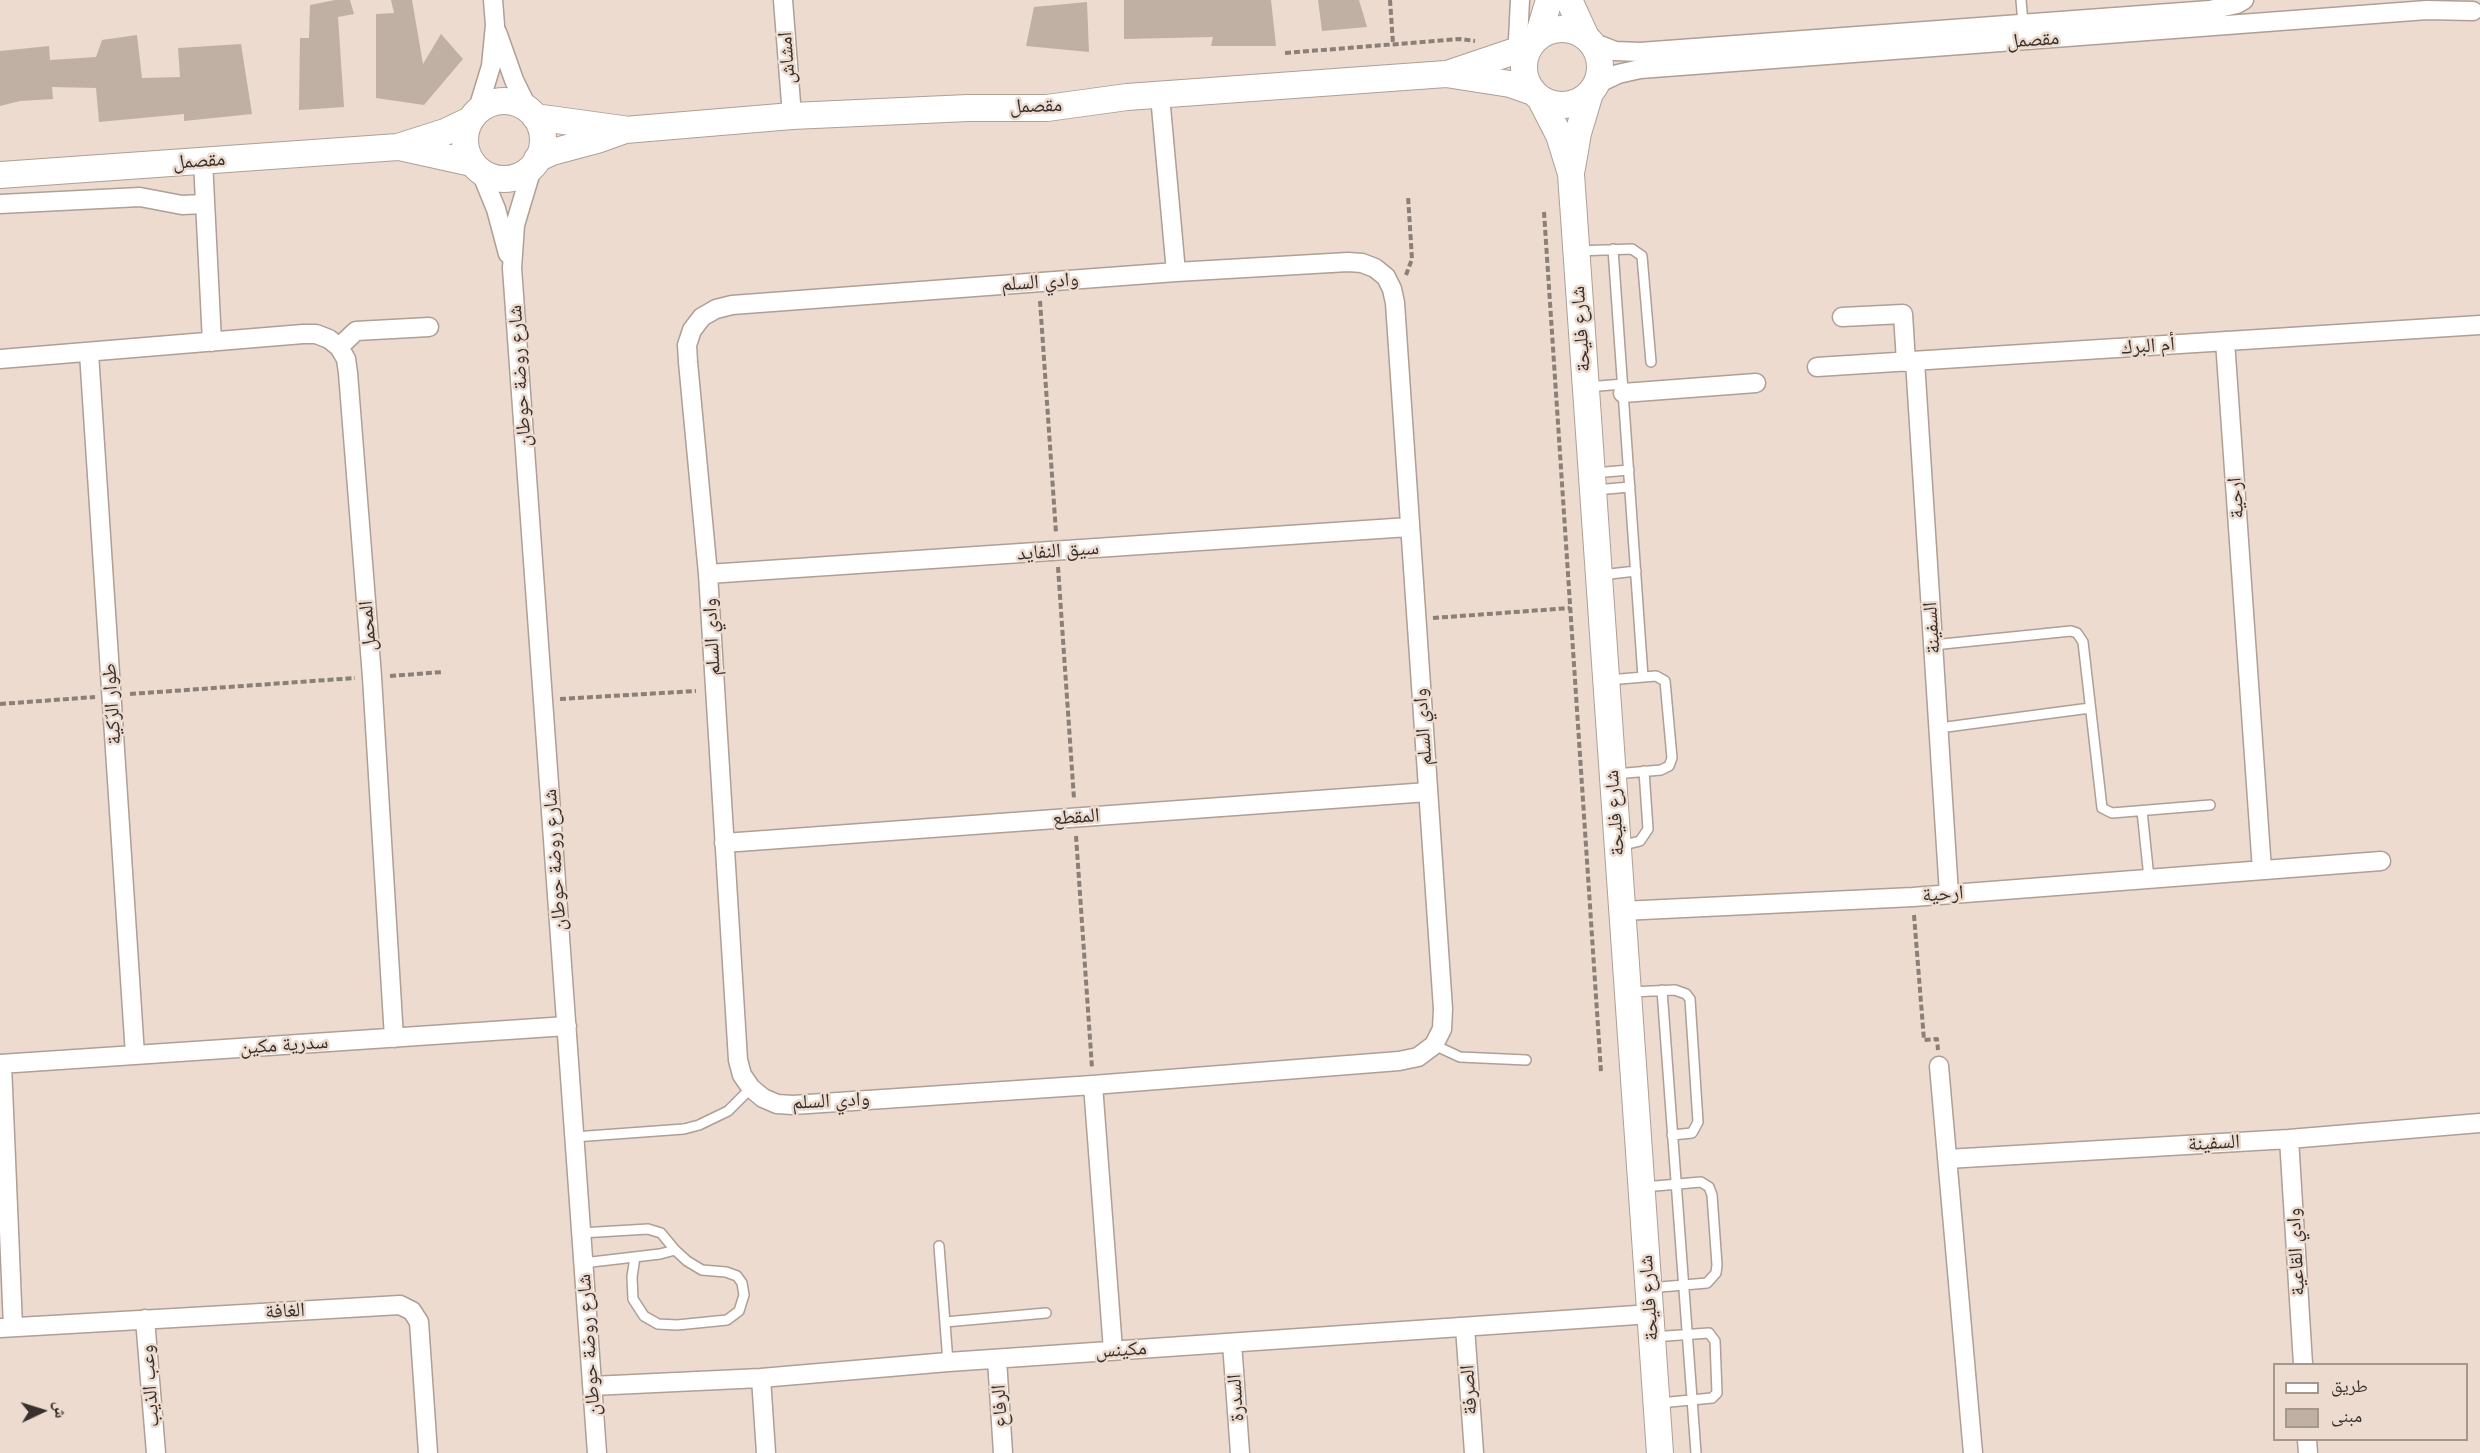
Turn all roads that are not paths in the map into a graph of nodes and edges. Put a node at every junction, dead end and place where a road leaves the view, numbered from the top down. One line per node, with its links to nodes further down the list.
1 (493, 0): 10 (street)
2 (783, 0): 19 (street, امشاش)
3 (1520, 0): 12 (street)
4 (1549, 0): 12 (street)
5 (1569, 0): 11 (street)
6 (2021, 0): 9 (lane)
7 (2244, 0): 9 (street, مقصمل)
8 (2475, 11): 14 (street, مقصمل)
9 (2023, 23): 11 (street, مقصمل)
10 (495, 25): 17 (street); 18 (street)
11 (1589, 40): 12 (street); 14 (street)
12 (1528, 49): 13 (street, مقصمل); 16 (street)
13 (1446, 74): 15 (street, مقصمل); 16 (street, مقصمل)
14 (1594, 89): 16 (street); 25 (street, شارع فليحة)
15 (1160, 96): 19 (street, مقصمل); 32 (street)
16 (1537, 96): 25 (street, شارع فليحة)
17 (531, 113): 18 (street); 20 (street, مقصمل); 23 (street)
18 (474, 116): 21 (street, مقصمل); 24 (street)
19 (792, 116): 20 (street, مقصمل)
20 (625, 130): 23 (street, مقصمل)
21 (398, 147): 22 (street, مقصمل); 24 (street, مقصمل)
22 (203, 161): 26 (street, مقصمل); 28 (street)
23 (535, 162): 24 (street); 31 (street, شارع روضة حوطان)
24 (476, 166): 31 (street, شارع روضة حوطان)
25 (1571, 174): 30 (street, شارع فليحة)
26 (0, 175)
27 (0, 204): 28 (street)
28 (205, 204): 37 (street)
29 (1613, 249): 30 (lane); 41 (lane); 46 (lane)
30 (1576, 251): 45 (street, شارع فليحة)
31 (512, 268): 73 (street, شارع روضة حوطان)
32 (1176, 272): 50 (street, وادي السلم); 52 (street, وادي السلم)
33 (1842, 317): 42 (street, السفينة)
34 (2480, 325): 36 (street, أم البرك)
35 (429, 327): 38 (street)
36 (2225, 341): 42 (street, أم البرك); 67 (street, ارحية)
37 (212, 342): 38 (street); 39 (street)
38 (339, 347): 74 (street, المحمل)
39 (89, 353): 40 (street); 76 (street, طوار الرّكية)
40 (0, 359)
41 (1651, 362)
42 (1911, 362): 43 (street, أم البرك); 54 (street, السفينة)
43 (1817, 367)
44 (1756, 383): 46 (street)
45 (1585, 387): 46 (lane); 48 (street, شارع فليحة)
46 (1623, 389): 47 (lane)
47 (1629, 470): 48 (lane); 49 (lane)
48 (1592, 482): 49 (lane); 53 (street, شارع فليحة)
49 (1630, 487): 51 (lane)
50 (1409, 527): 52 (street, سيق النفايد); 61 (street, وادي السلم)
51 (1636, 571): 53 (lane); 55 (lane)
52 (708, 574): 64 (street, وادي السلم)
53 (1598, 576): 56 (street, شارع فليحة)
54 (1933, 645): 57 (lane); 58 (street, السفينة)
55 (1643, 677): 56 (lane); 59 (lane)
56 (1606, 680): 60 (street, شارع فليحة)
57 (2090, 708): 58 (lane); 63 (lane)
58 (1939, 728): 69 (street, السفينة)
59 (1644, 771): 60 (lane); 65 (lane)
60 (1612, 774): 65 (street, شارع فليحة)
61 (1428, 792): 64 (street, المقطع); 75 (street, وادي السلم)
62 (2210, 805): 63 (lane)
63 (2142, 810): 68 (lane)
64 (724, 843): 81 (street, وادي السلم)
65 (1618, 847): 70 (street, شارع فليحة)
66 (2381, 861): 67 (street, ارحية)
67 (2262, 870): 68 (street, ارحية)
68 (2149, 878): 69 (street, ارحية)
69 (1949, 894): 70 (street, ارحية)
70 (1622, 910): 72 (street, شارع فليحة)
71 (1662, 990): 72 (lane); 83 (lane); 83 (lane)
72 (1628, 992): 88 (street, شارع فليحة)
73 (567, 1026): 74 (street, سدرية مكين); 84 (street, شارع روضة حوطان)
74 (394, 1038): 76 (street, سدرية مكين)
75 (1434, 1045): 77 (lane); 80 (street, وادي السلم)
76 (135, 1055): 78 (street, سدرية مكين)
77 (1526, 1060)
78 (1, 1064): 100 (street, الغافة)
79 (1939, 1066): 86 (street)
80 (1093, 1085): 81 (street, وادي السلم); 104 (street)
81 (751, 1088): 84 (lane)
82 (2480, 1123): 85 (street, السفينة)
83 (1672, 1135): 87 (lane)
84 (574, 1137): 89 (street, شارع روضة حوطان)
85 (2289, 1139): 86 (street, السفينة); 107 (street, وادي القاعية)
86 (1947, 1159): 121 (street)
87 (1676, 1184): 88 (lane); 94 (lane); 94 (lane)
88 (1642, 1187): 95 (street, شارع فليحة)
89 (581, 1233): 91 (lane); 93 (street, شارع روضة حوطان)
90 (939, 1246): 98 (lane)
91 (675, 1250): 92 (lane); 92 (lane)
92 (635, 1257): 93 (lane)
93 (583, 1263): 109 (street, شارع روضة حوطان)
94 (1683, 1286): 95 (lane); 102 (lane)
95 (1649, 1288): 99 (street, شارع فليحة)
96 (1046, 1312): 98 (lane)
97 (145, 1319): 100 (street, الغافة); 112 (street, وعب الذيب); 113 (street, الغافة)
98 (945, 1322): 106 (lane)
99 (1651, 1325): 101 (street, مكينس); 102 (lane); 111 (street, شارع فليحة)
100 (7, 1327)
101 (1465, 1327): 103 (street, مكينس); 118 (street, الصرفة)
102 (1686, 1334): 110 (lane); 110 (lane)
103 (1232, 1343): 104 (street, مكينس); 117 (street, السدرة)
104 (1113, 1350): 105 (street, مكينس)
105 (997, 1359): 106 (street, مكينس); 116 (street, الرفاع)
106 (948, 1362): 108 (street, مكينس)
107 (2303, 1363)
108 (761, 1378): 109 (street, مكينس); 115 (street)
109 (592, 1386): 114 (street, شارع روضة حوطان)
110 (1691, 1400): 111 (lane); 120 (lane)
111 (1656, 1403): 119 (street, شارع فليحة)
112 (156, 1453)
113 (428, 1453)
114 (597, 1453)
115 (766, 1453)
116 (1003, 1453)
117 (1240, 1453)
118 (1474, 1453)
119 (1660, 1453)
120 (1696, 1453)
121 (1973, 1453)

